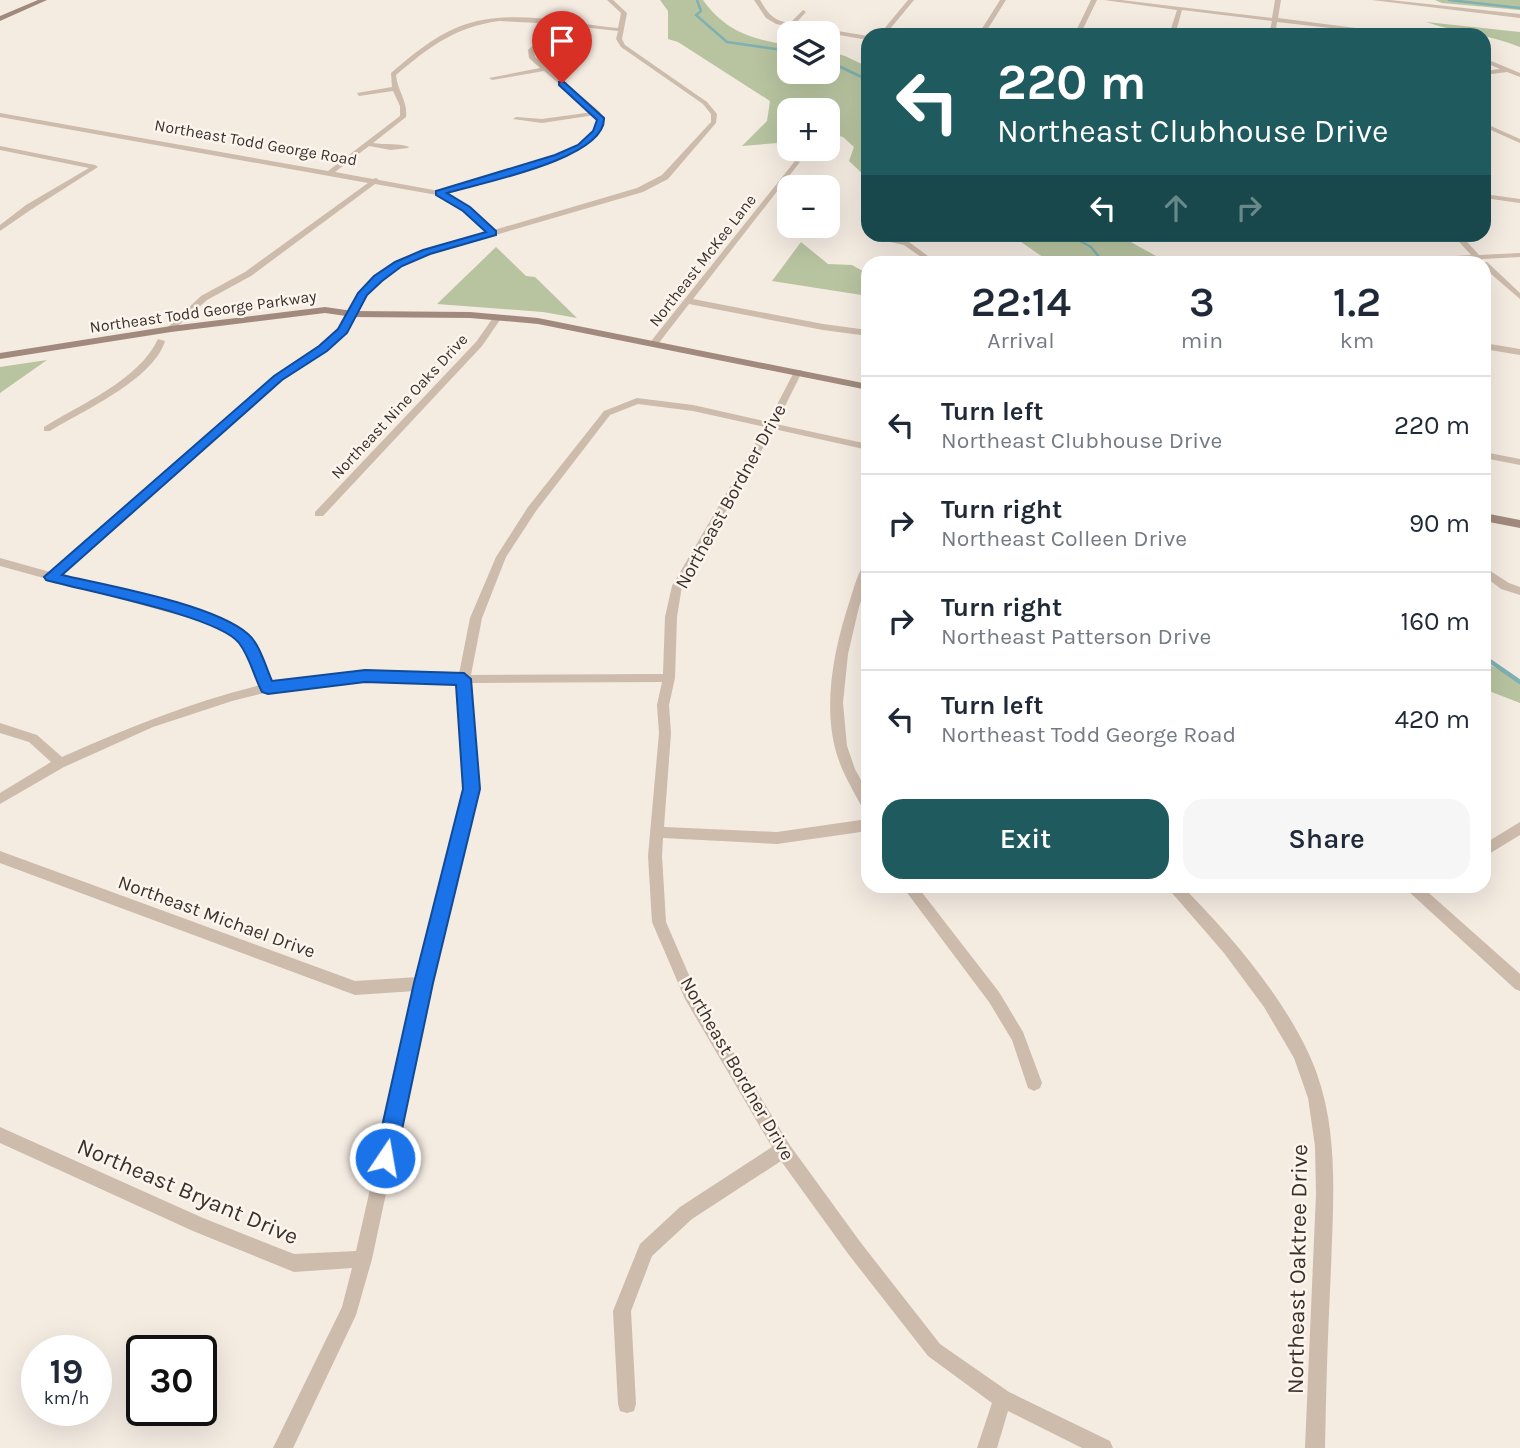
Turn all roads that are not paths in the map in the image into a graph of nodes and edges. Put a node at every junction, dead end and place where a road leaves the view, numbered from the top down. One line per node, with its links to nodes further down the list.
1 (44, 0): 13 (street)
2 (610, 0): 24 (street)
3 (757, 0): 15 (street)
4 (911, 0): 18 (street)
5 (1003, 0): 19 (street)
6 (1094, 0): 20 (street)
7 (1107, 0): 10 (street)
8 (1278, 0): 14 (street)
9 (1375, 0): 12 (street)
10 (1180, 9): 14 (street); 21 (street)
11 (803, 12): 16 (street)
12 (1520, 16)
13 (0, 19)
14 (1275, 19): 22 (street); 23 (street)
15 (778, 21)
16 (795, 21)
17 (561, 24): 24 (street); 28 (street); 33 (street)
18 (888, 28)
19 (985, 28)
20 (1080, 28)
21 (1174, 28)
22 (1273, 28)
23 (1335, 28)
24 (620, 30): 52 (street)
25 (840, 34): 26 (street)
26 (861, 37)
27 (1491, 63): 29 (street)
28 (544, 69): 32 (street); 35 (street)
29 (1506, 70): 30 (street); 31 (street)
30 (1491, 72)
31 (1520, 75)
32 (492, 78)
33 (394, 89): 34 (street); 40 (street)
34 (359, 94)
35 (598, 113): 37 (street); 48 (street)
36 (0, 114): 46 (street, Northeast Todd George Road)
37 (516, 119)
38 (1491, 128): 39 (street)
39 (1520, 141)
40 (368, 144): 41 (street); 46 (street)
41 (406, 147)
42 (0, 148): 43 (street)
43 (12, 150): 44 (street); 51 (street)
44 (0, 156)
45 (797, 162): 61 (street, Northeast McKee Lane)
46 (331, 172): 47 (street, Northeast Todd George Road)
47 (376, 180): 48 (street, Northeast Todd George Road); 64 (street)
48 (439, 193): 52 (street, Northeast Todd George Road)
49 (1491, 197): 50 (street)
50 (1520, 201)
51 (0, 229)
52 (493, 233): 62 (street)
53 (907, 242): 56 (street)
54 (1463, 242): 57 (street)
55 (1520, 255): 58 (street)
56 (926, 256)
57 (1476, 256)
58 (1491, 259)
59 (1491, 270): 60 (street)
60 (1520, 298)
61 (688, 301): 65 (street); 67 (street, Northeast McKee Lane)
62 (353, 314): 63 (main road, Northeast Todd George Parkway); 64 (main road, Northeast Todd George Parkway); 66 (main road); 84 (street)
63 (498, 317): 67 (main road, Northeast Todd George Parkway); 79 (street, Northeast Nine Oaks Drive)
64 (171, 329): 70 (main road, Northeast Todd George Parkway)
65 (861, 332)
66 (161, 341): 71 (main road); 75 (street)
67 (655, 342): 72 (main road)
68 (1491, 347): 69 (street)
69 (1520, 352)
70 (0, 356)
71 (0, 366)
72 (798, 372): 73 (main road); 74 (street, Northeast Bordner Drive)
73 (861, 386)
74 (771, 425): 76 (street); 87 (street, Northeast Bordner Drive); 88 (street)
75 (47, 429)
76 (861, 445)
77 (1491, 456): 78 (street)
78 (1520, 462)
79 (319, 514)
80 (1491, 518): 81 (main road)
81 (1520, 524)
82 (0, 562): 84 (street)
83 (1491, 575): 85 (street)
84 (51, 577): 89 (street)
85 (1520, 591)
86 (861, 597): 92 (street)
87 (669, 678): 88 (street); 96 (street, Northeast Bordner Drive)
88 (464, 679): 89 (street); 102 (street)
89 (268, 688): 91 (street)
90 (0, 728): 91 (street)
91 (60, 763): 93 (street)
92 (861, 792)
93 (0, 799)
94 (861, 826): 96 (street)
95 (1520, 828): 97 (street)
96 (657, 832): 106 (street, Northeast Bordner Drive)
97 (1491, 847)
98 (0, 857): 102 (street, Northeast Michael Drive)
99 (914, 893): 104 (street)
100 (1179, 893): 113 (street, Northeast Oaktree Drive)
101 (1426, 893): 103 (street)
102 (424, 983): 107 (street)
103 (1520, 984)
104 (1034, 1083)
105 (0, 1135): 107 (street, Northeast Bryant Drive)
106 (783, 1150): 108 (street, Northeast Bordner Drive); 109 (street)
107 (363, 1259): 110 (street)
108 (1002, 1399): 111 (street); 112 (street, Northeast Bordner Drive)
109 (627, 1404)
110 (283, 1448)
111 (987, 1448)
112 (1103, 1448)
113 (1315, 1448)

